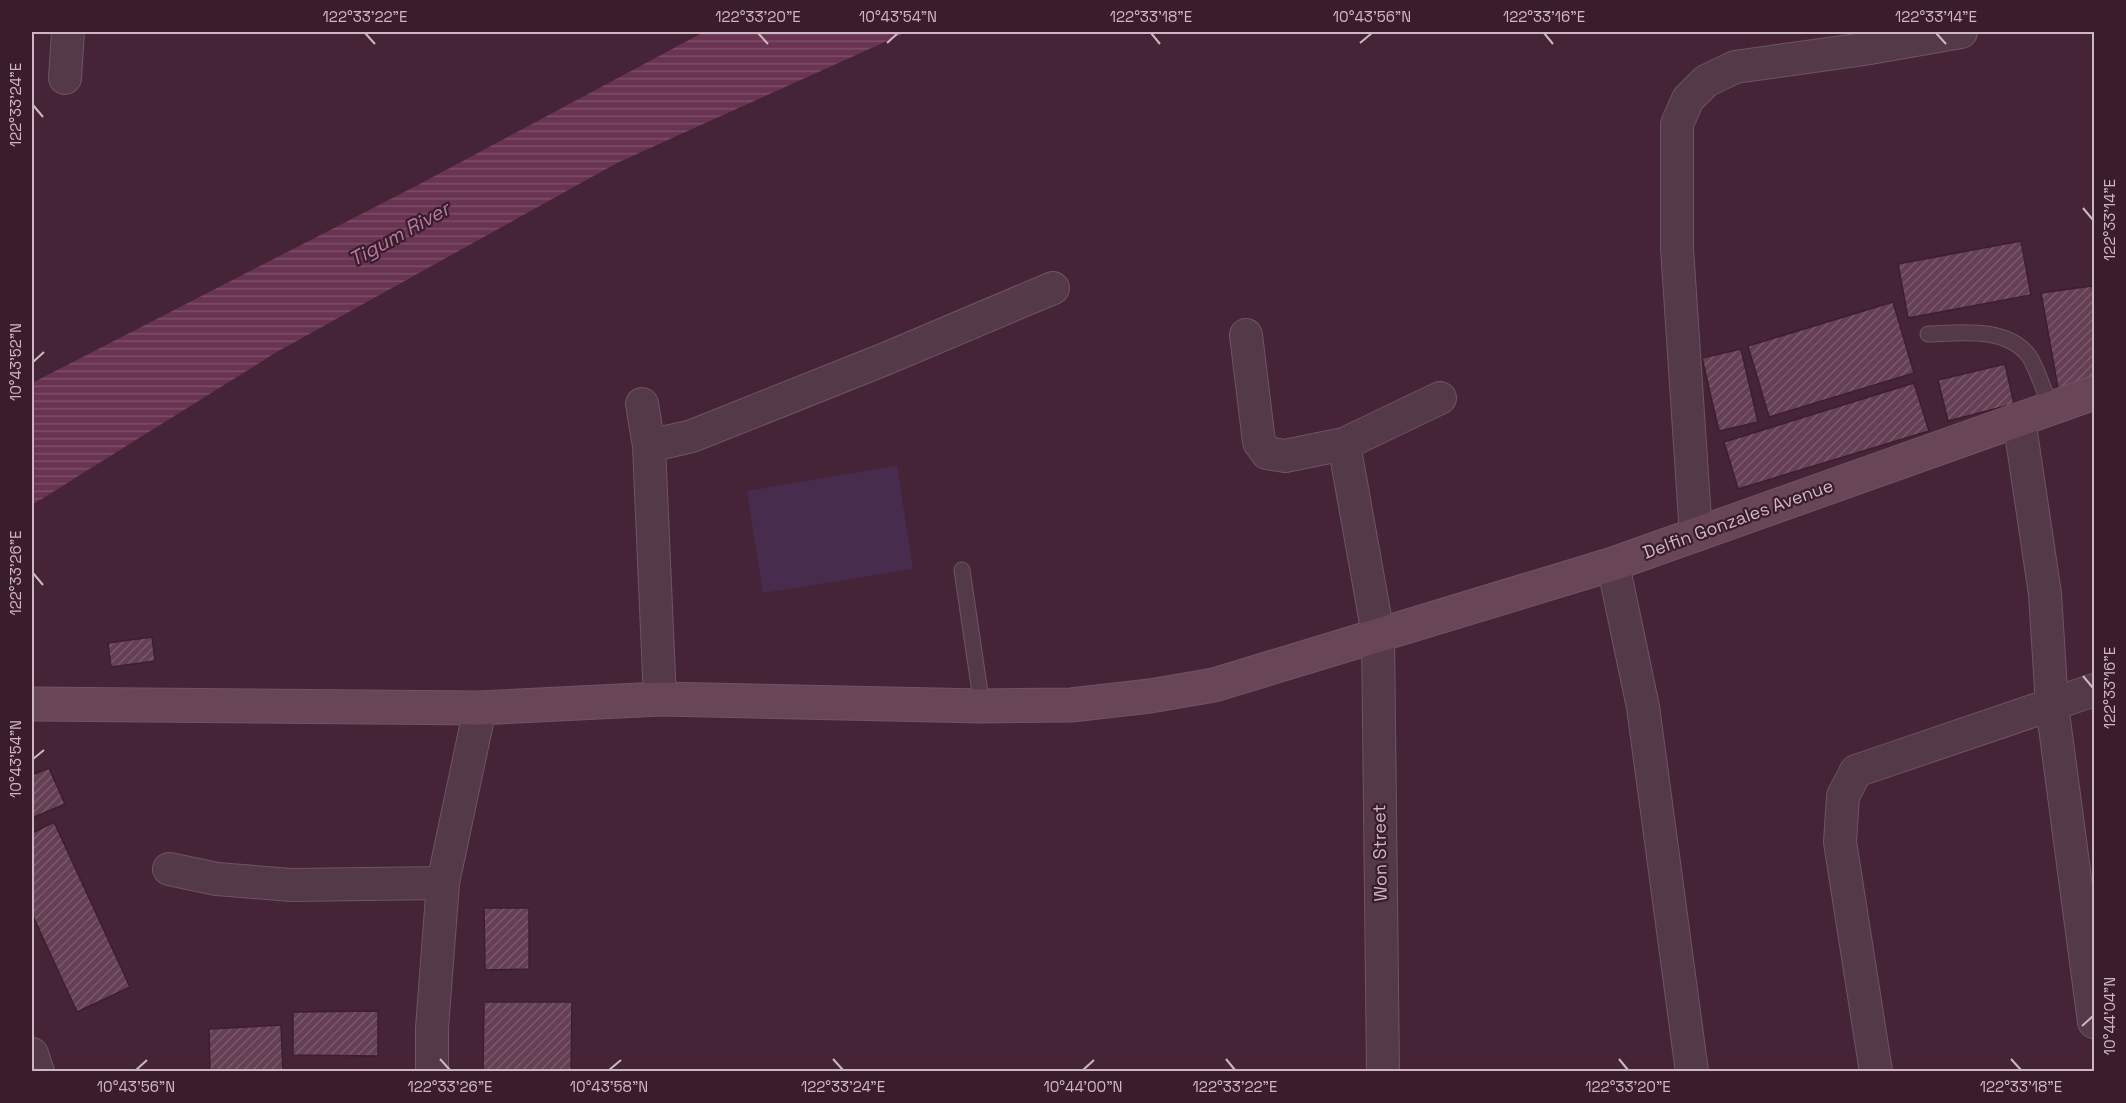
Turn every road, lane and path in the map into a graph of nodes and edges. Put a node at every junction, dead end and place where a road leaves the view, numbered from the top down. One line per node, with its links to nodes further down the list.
1 (68, 32): 3 (street)
2 (1961, 32): 14 (street)
3 (65, 78)
4 (1053, 288): 13 (street)
5 (1928, 334): 10 (lane)
6 (1246, 335): 12 (street)
7 (2094, 393): 10 (street, Delfin Gonzales Avenue)
8 (1440, 398): 12 (street)
9 (642, 404): 13 (street)
10 (2051, 408): 11 (street, Delfin Gonzales Avenue)
11 (2019, 419): 14 (street, Delfin Gonzales Avenue); 21 (street)
12 (1344, 444): 17 (street, Won Street)
13 (649, 446): 19 (street)
14 (1695, 535): 15 (street, Delfin Gonzales Avenue)
15 (1613, 564): 17 (street, Delfin Gonzales Avenue); 31 (street)
16 (962, 570): 22 (lane)
17 (1378, 634): 22 (street, Delfin Gonzales Avenue); 30 (street, Won Street)
18 (2094, 690): 21 (street)
19 (660, 699): 22 (street, Delfin Gonzales Avenue); 23 (street, Delfin Gonzales Avenue)
20 (32, 704): 23 (street, Delfin Gonzales Avenue)
21 (2052, 705): 26 (street); 32 (street)
22 (982, 706)
23 (480, 708): 25 (street)
24 (169, 869): 25 (street)
25 (443, 882): 29 (street)
26 (2094, 1022)
27 (32, 1054): 28 (street)
28 (38, 1071)
29 (432, 1071)
30 (1383, 1071)
31 (1692, 1071)
32 (1876, 1071)

